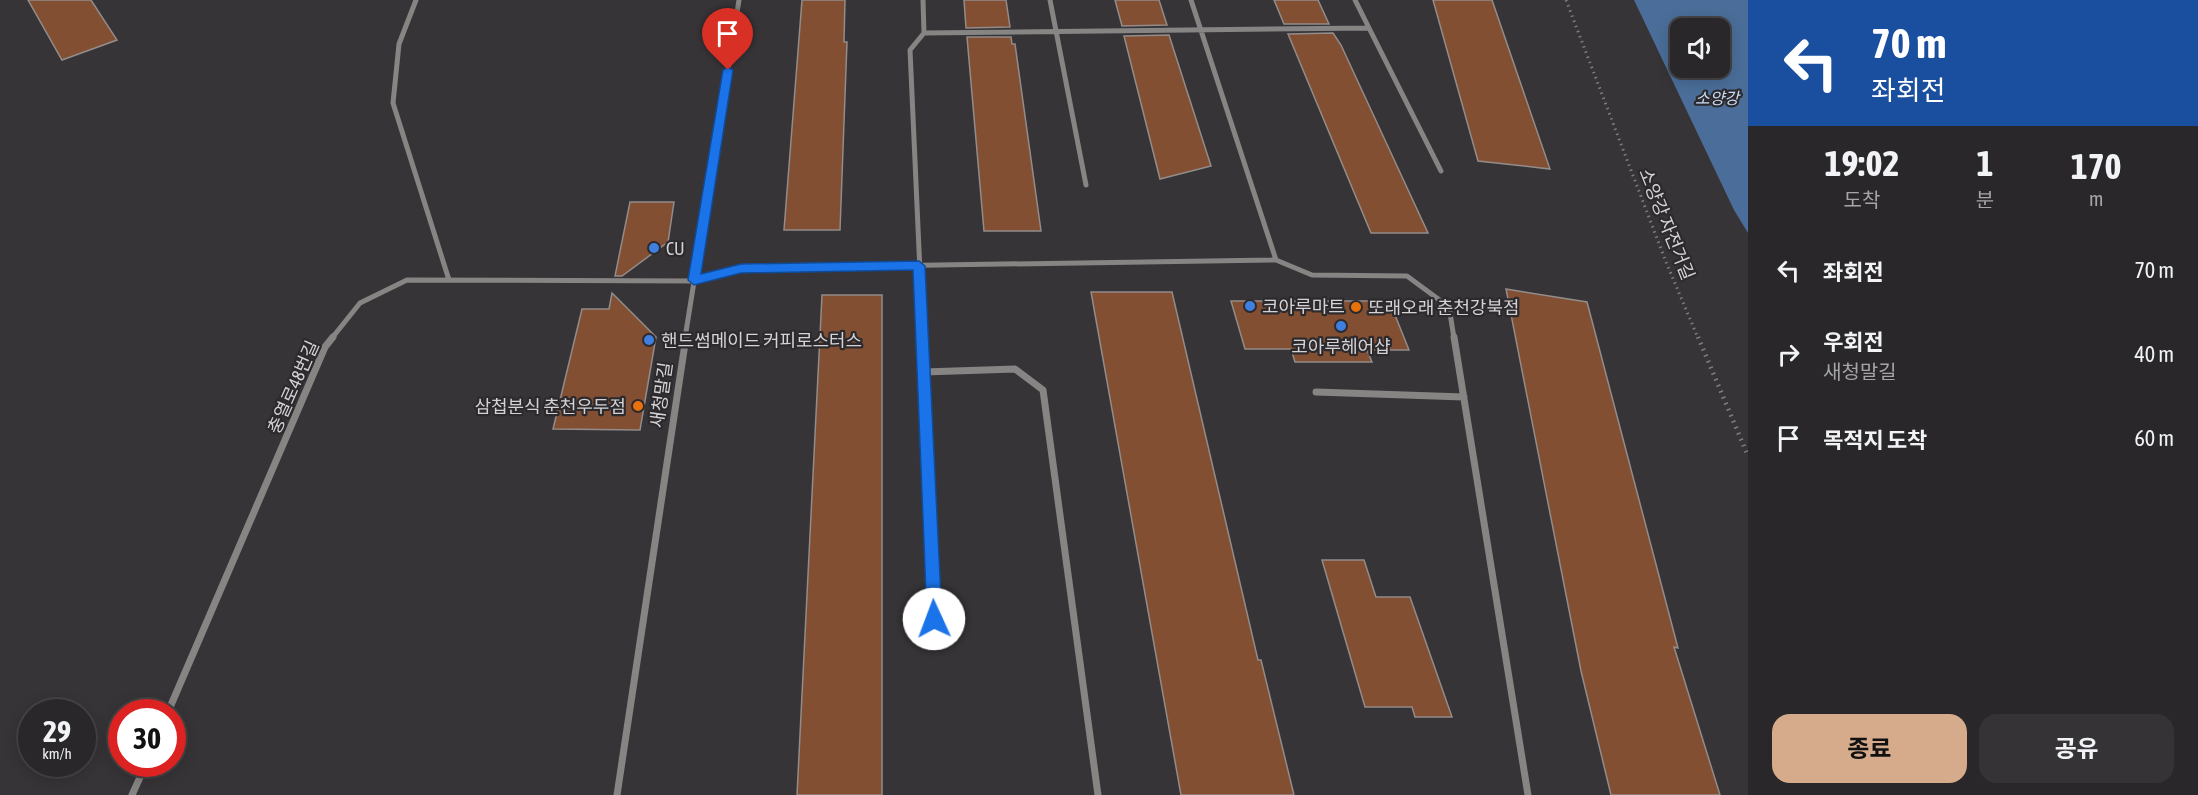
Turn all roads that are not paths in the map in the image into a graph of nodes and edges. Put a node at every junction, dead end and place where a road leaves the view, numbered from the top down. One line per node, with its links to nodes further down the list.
1 (416, 0): 15 (street)
2 (739, 0): 16 (street, 새청말길)
3 (923, 0): 10 (street)
4 (1050, 0): 9 (street)
5 (1191, 0): 8 (street)
6 (1355, 0): 7 (street)
7 (1369, 28): 8 (street); 11 (street)
8 (1200, 30): 9 (street); 13 (street)
9 (1056, 32): 10 (street); 12 (street)
10 (924, 33): 14 (street)
11 (1441, 171)
12 (1086, 185)
13 (1276, 260): 14 (street, 충열로48번길); 19 (street)
14 (919, 266): 16 (street, 충열로48번길); 17 (street)
15 (449, 280): 16 (street, 충열로48번길); 21 (street, 충열로48번길)
16 (694, 280): 24 (street, 새청말길)
17 (924, 372): 20 (street); 25 (street)
18 (1316, 392): 19 (street)
19 (1464, 397): 26 (street)
20 (934, 619)
21 (174, 699)
22 (140, 777): 23 (street)
23 (132, 795)
24 (617, 795)
25 (1098, 795)
26 (1528, 795)

